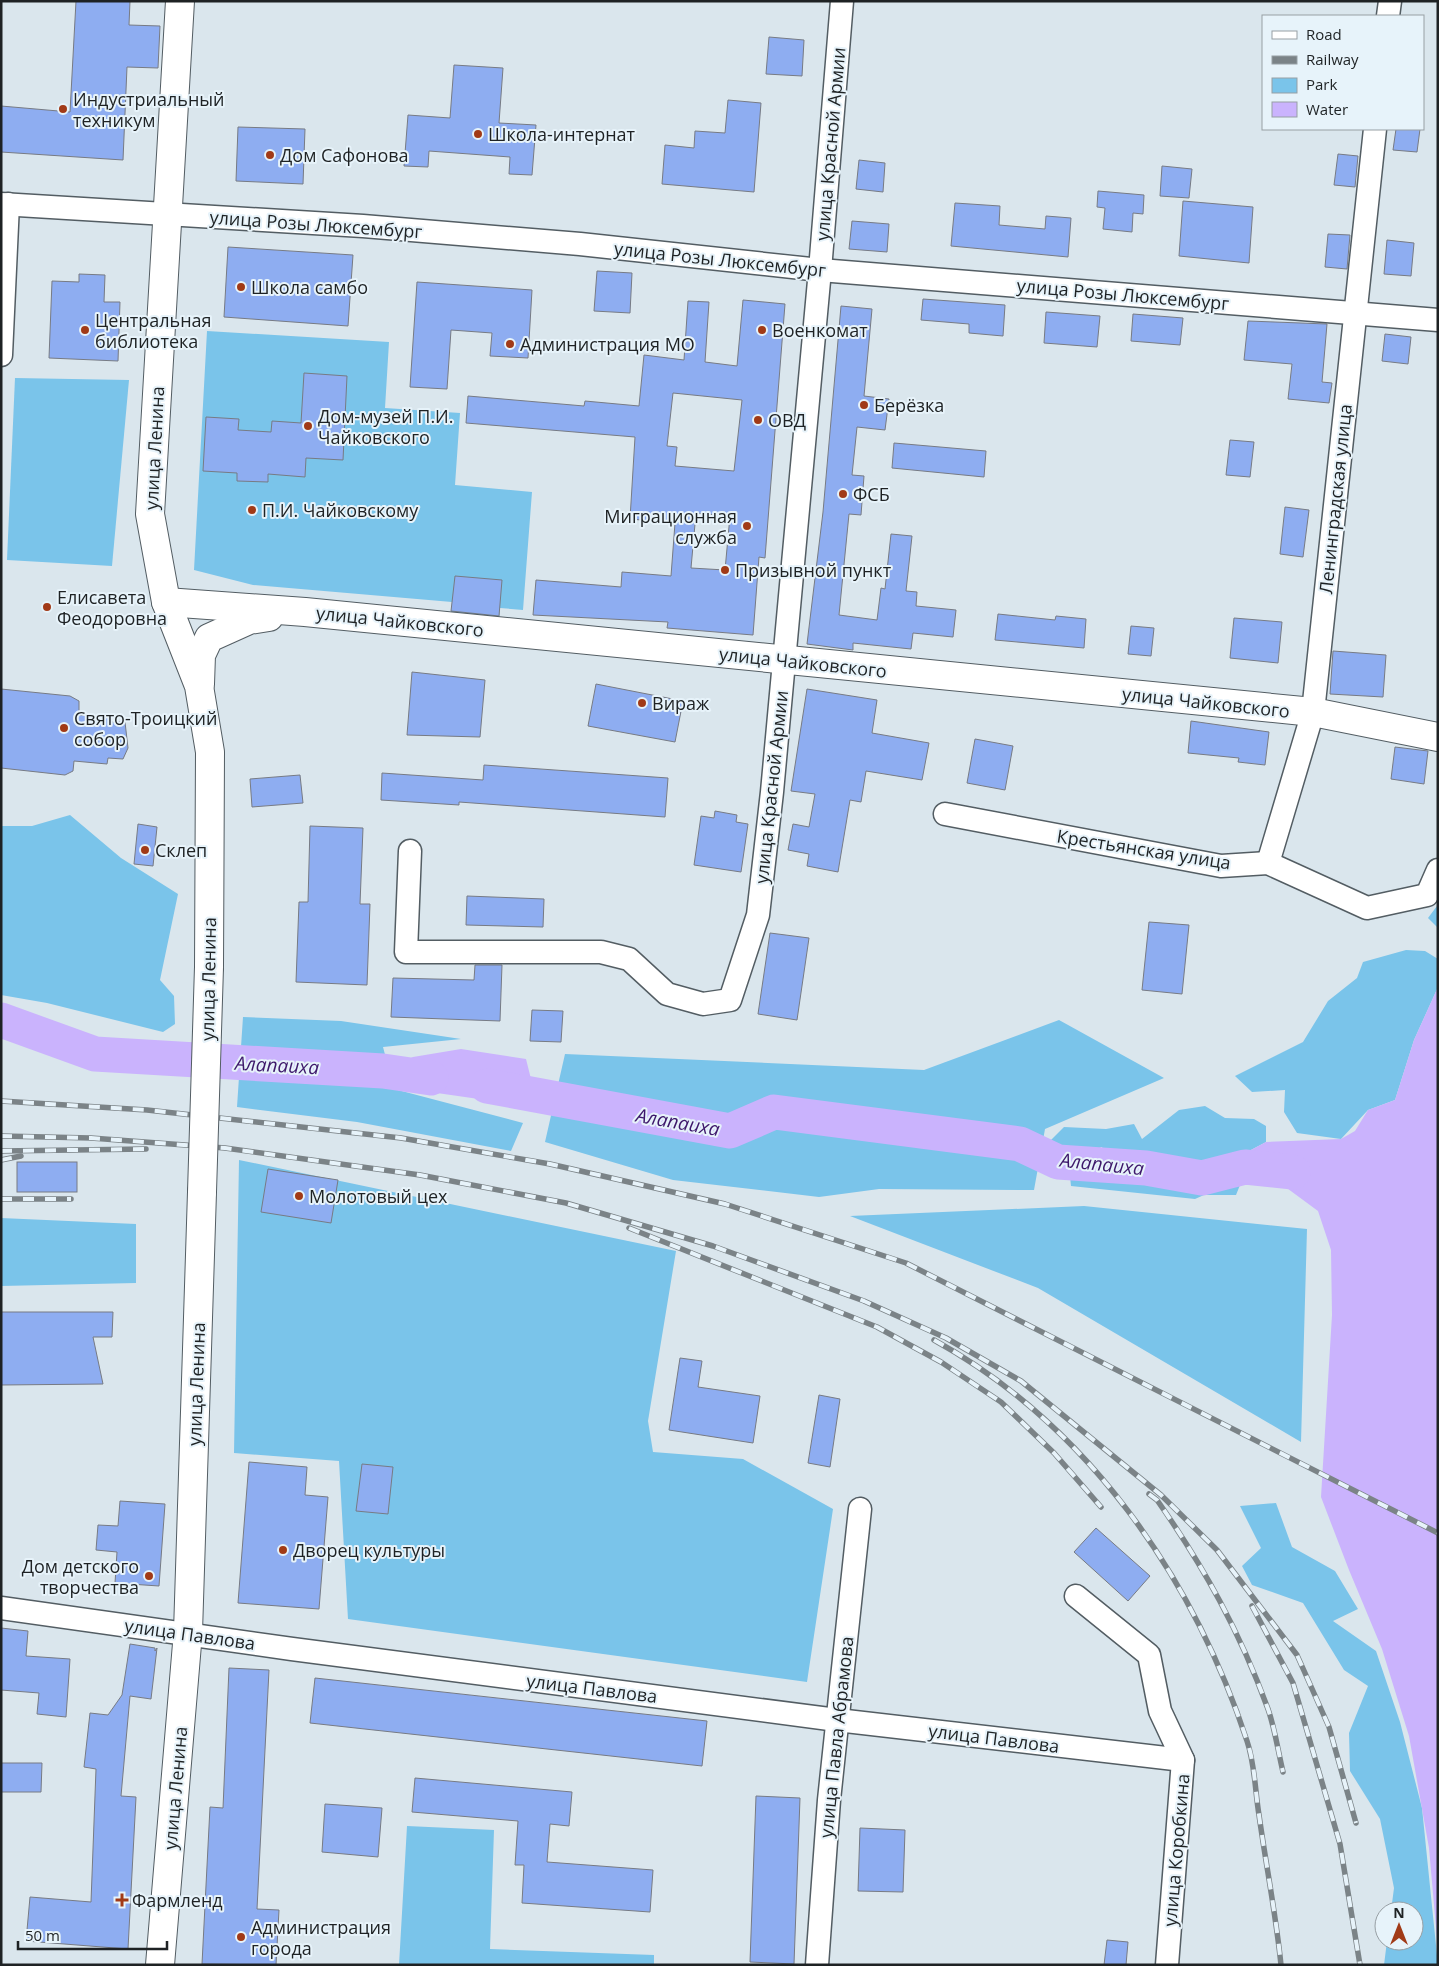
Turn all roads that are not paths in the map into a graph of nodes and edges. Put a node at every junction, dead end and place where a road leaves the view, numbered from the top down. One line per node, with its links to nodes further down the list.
1 (180, 1): 7 (main road, улица Ленина)
2 (842, 1): 8 (street, улица Красной Армии)
3 (1390, 1): 4 (street)
4 (1388, 15)
5 (1375, 130): 9 (street, Ленинградская улица)
6 (5, 204): 7 (street, улица Розы Люксембург); 11 (street)
7 (166, 214): 8 (street, улица Розы Люксембург); 12 (main road, улица Ленина)
8 (820, 270): 9 (street, улица Розы Люксембург); 14 (street, улица Красной Армии)
9 (1354, 313): 10 (street, улица Розы Люксембург); 16 (street, Ленинградская улица)
10 (1438, 320)
11 (1, 355)
12 (166, 602): 13 (main road, улица Чайковского); 15 (main road, улица Ленина)
13 (305, 612): 14 (main road, улица Чайковского); 15 (main road)
14 (783, 660): 16 (main road, улица Чайковского); 19 (street, улица Красной Армии)
15 (200, 686): 25 (main road, улица Ленина, bridge)
16 (1313, 712): 17 (main road, улица Чайковского); 20 (street, Ленинградская улица)
17 (1438, 737)
18 (946, 814): 20 (street, Крестьянская улица)
19 (410, 851)
20 (1268, 863): 21 (street, Крестьянская улица)
21 (1438, 870)
22 (860, 1509): 26 (street, улица Павла Абрамова)
23 (1076, 1596): 27 (street, улица Коробкина)
24 (1, 1608): 25 (street, улица Павлова)
25 (188, 1632): 26 (street, улица Павлова); 28 (main road, улица Ленина)
26 (837, 1720): 27 (street, улица Павлова); 29 (street, улица Павла Абрамова)
27 (1184, 1760): 30 (street, улица Коробкина)
28 (160, 1965)
29 (817, 1965)
30 (1167, 1965)

